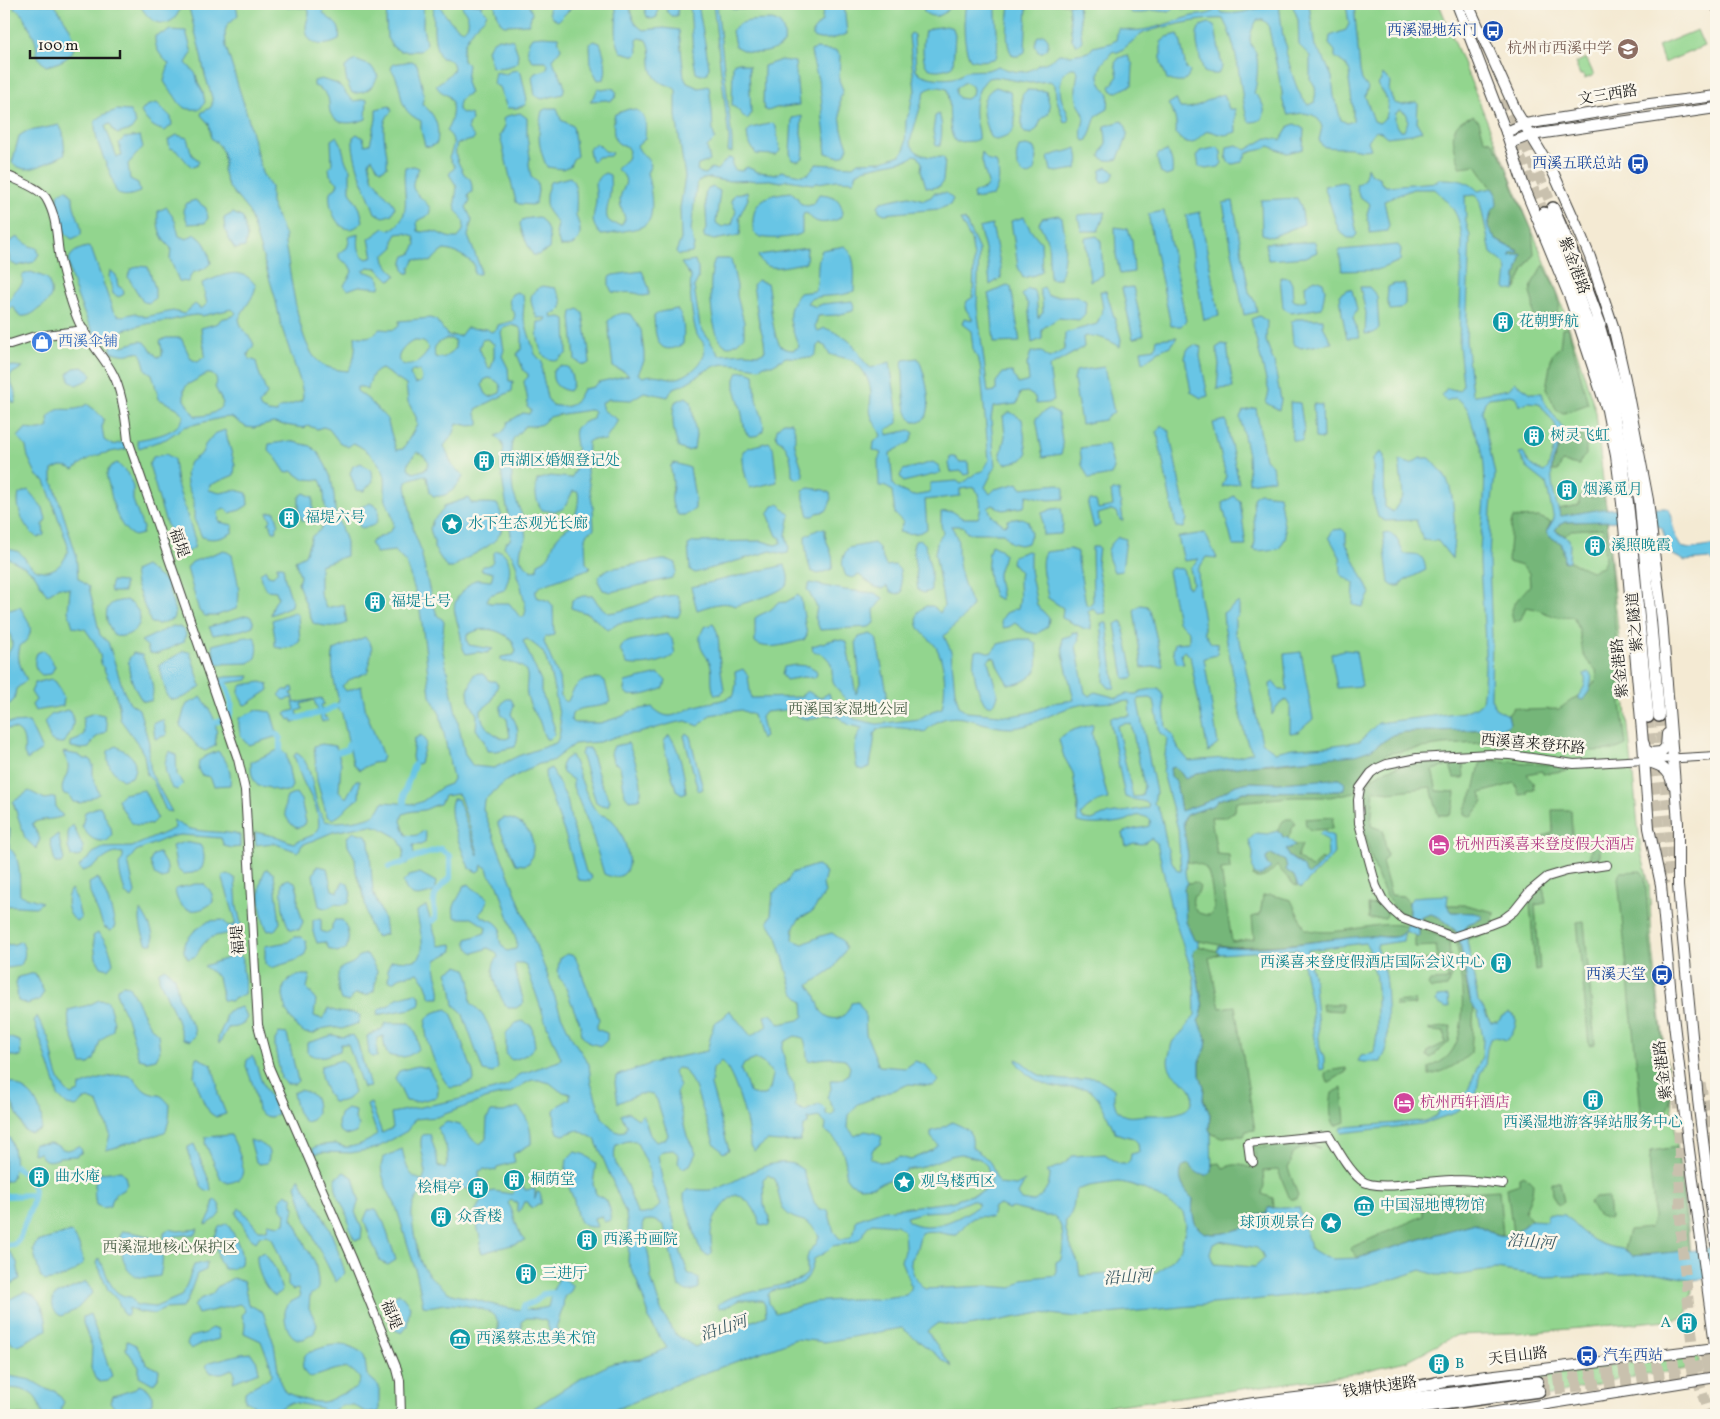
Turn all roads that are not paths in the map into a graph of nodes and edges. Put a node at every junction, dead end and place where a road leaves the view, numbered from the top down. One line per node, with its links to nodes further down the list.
1 (1457, 4): 8 (main road, 紫金港路)
2 (1468, 4): 7 (main road, 紫金港路)
3 (1715, 4): 4 (street)
4 (1716, 8)
5 (1716, 96): 7 (main road, 文三西路)
6 (1716, 108): 9 (main road, 文三西路)
7 (1525, 124): 8 (main road, 文三西路); 9 (main road, 紫金港路)
8 (1506, 132): 10 (main road, 紫金港路)
9 (1531, 135): 10 (main road, 文三西路); 16 (main road, 紫金港路)
10 (1510, 143): 17 (main road, 紫金港路)
11 (4, 174): 14 (street)
12 (1548, 210): 13 (highway)
13 (1592, 319): 16 (highway); 17 (highway); 20 (highway, 紫金港路); 21 (highway)
14 (84, 330): 15 (street); 37 (street, 福堤)
15 (4, 343)
16 (1630, 406): 18 (main road, 紫金港路)
17 (1607, 410): 19 (main road, 紫金港路)
18 (1639, 453): 20 (highway)
19 (1616, 456): 21 (highway)
20 (1644, 501): 22 (highway, 紫金港路)
21 (1625, 502): 23 (highway, 紫之隧道)
22 (1647, 526): 23 (highway, 紫之隧道); 24 (main road, 紫金港路)
23 (1627, 527): 25 (main road, 紫金港路)
24 (1661, 609): 25 (main road); 27 (main road, 紫金港路)
25 (1643, 743): 28 (main road, 紫金港路)
26 (1716, 756): 27 (street, 西溪喜来登环路)
27 (1674, 759): 28 (street, 西溪喜来登环路); 29 (main road, 紫金港路)
28 (1644, 761): 29 (main road); 30 (street, 西溪喜来登环路); 34 (main road, 紫金港路)
29 (1678, 852): 33 (main road, 紫金港路)
30 (1606, 866)
31 (1250, 1161): 32 (street)
32 (1503, 1184)
33 (1716, 1244)
34 (1716, 1349): 36 (main road, 天目山路)
35 (1716, 1377): 42 (main road)
36 (1443, 1382): 38 (main road, 天目山路); 39 (highway)
37 (401, 1415)
38 (1176, 1415)
39 (1245, 1415)
40 (1286, 1415): 41 (highway, 钱塘快速路)
41 (1362, 1415)
42 (1478, 1415)

